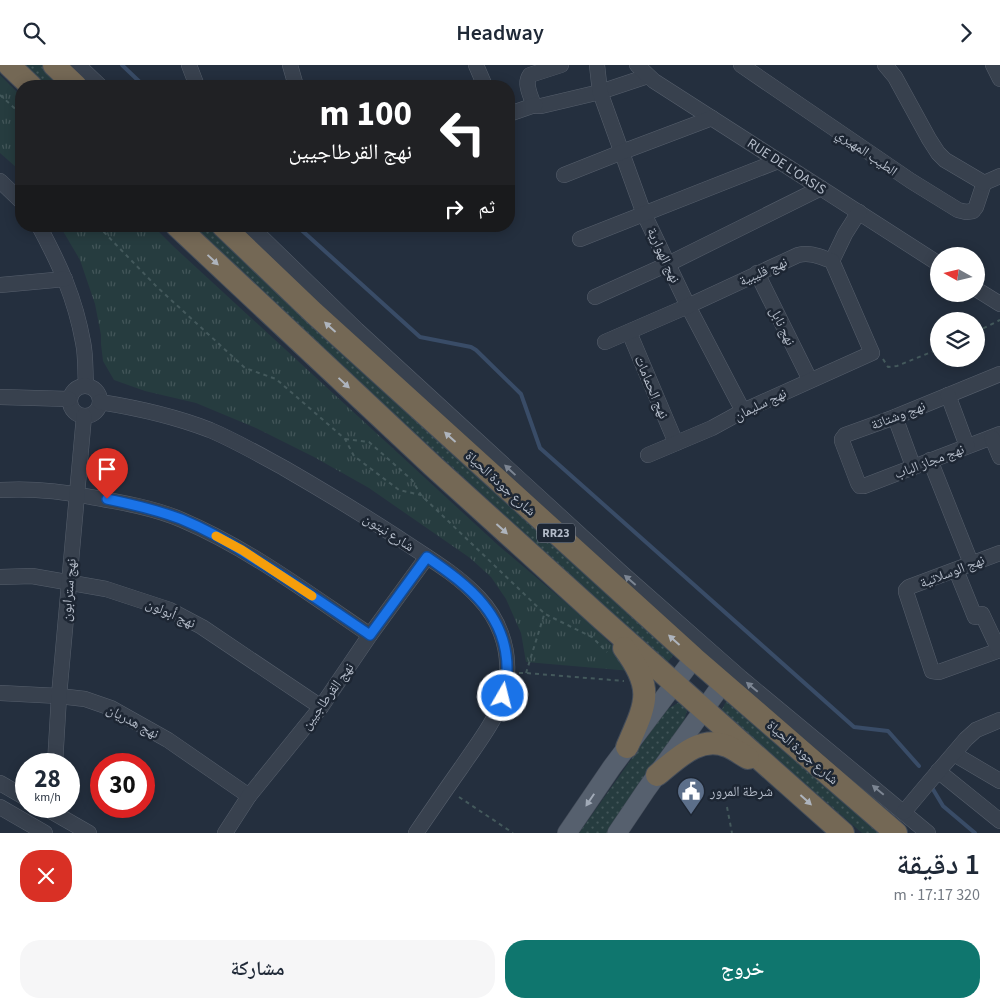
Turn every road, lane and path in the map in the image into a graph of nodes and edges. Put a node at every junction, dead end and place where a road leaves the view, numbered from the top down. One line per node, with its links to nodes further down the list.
1 (9, 65): 14 (highway)
2 (54, 65): 15 (highway)
3 (78, 65): 16 (street)
4 (189, 65): 17 (street)
5 (290, 65): 18 (street)
6 (476, 65): 19 (street)
7 (561, 65): 22 (street)
8 (597, 65): 20 (street, نهج الهوارية)
9 (740, 65): 31 (street, الطيب المهيري)
10 (885, 65): 31 (street)
11 (993, 65): 13 (street)
12 (642, 70): 20 (street); 25 (street, RUE DE L'OASIS)
13 (1000, 79)
14 (25, 80)
15 (70, 80)
16 (94, 80)
17 (195, 80)
18 (294, 80)
19 (482, 80)
20 (600, 92): 22 (street); 26 (street, نهج الهوارية)
21 (0, 95): 23 (path)
22 (535, 105): 24 (street)
23 (15, 109)
24 (515, 112)
25 (712, 118): 26 (street); 27 (street, RUE DE L'OASIS)
26 (622, 152): 28 (street); 35 (street, نهج الهوارية)
27 (778, 161): 32 (street, RUE DE L'OASIS); 35 (street)
28 (564, 175)
29 (1000, 176): 31 (street)
30 (0, 181): 33 (street)
31 (984, 183)
32 (821, 188): 34 (street, RUE DE L'OASIS); 44 (street)
33 (15, 195)
34 (859, 212): 42 (street, RUE DE L'OASIS); 43 (street)
35 (644, 214): 41 (street); 44 (street, نهج الهوارية)
36 (42, 232): 46 (street)
37 (104, 232): 69 (path)
38 (183, 232): 87 (highway, RR23, one-way to 87)
39 (229, 232): 91 (highway, شارع جودة الحياة / RR23, one-way to 39)
40 (257, 232): 115 (street, one-way to 40)
41 (580, 239)
42 (930, 258)
43 (832, 261): 45 (street, نهج قليبية); 56 (street)
44 (668, 264): 49 (street); 51 (street, نهج الهوارية)
45 (757, 273): 51 (street, نهج قليبية); 59 (street, نهج نابل)
46 (65, 279): 47 (street); 60 (street)
47 (0, 285)
48 (985, 295): 50 (street)
49 (595, 297)
50 (1000, 304)
51 (688, 306): 54 (street, نهج قليبية); 65 (street, نهج الهوارية)
52 (1000, 320): 53 (path)
53 (985, 328)
54 (629, 331): 55 (street, نهج قليبية); 70 (street, نهج الحمامات)
55 (605, 342)
56 (872, 353): 57 (path); 59 (street, نهج سليمان)
57 (930, 353)
58 (1000, 373): 61 (street, نهج وشتاتة)
59 (810, 380): 65 (street, نهج سليمان)
60 (86, 385): 63 (street); 64 (street)
61 (948, 395): 67 (street, نهج وشتاتة); 71 (street)
62 (0, 397): 63 (street)
63 (69, 399): 66 (street)
64 (100, 402): 66 (street); 81 (street, شارع نبتون)
65 (743, 411): 70 (street, نهج سليمان)
66 (84, 417): 78 (street, نهج سترابون)
67 (895, 417): 75 (street); 76 (street, نهج وشتاتة)
68 (996, 436): 71 (street, نهج مجاز الباب); 73 (street)
69 (345, 439): 79 (path); 79 (path)
70 (676, 443): 72 (street, نهج سليمان)
71 (967, 446): 74 (street, نهج مجاز الباب)
72 (648, 455)
73 (1000, 457)
74 (930, 460): 75 (street, نهج مجاز الباب); 82 (street)
75 (913, 467): 76 (street, نهج مجاز الباب)
76 (858, 483)
77 (0, 490): 78 (street)
78 (77, 494): 85 (street, نهج سترابون); 88 (street)
79 (421, 495): 86 (path)
80 (1000, 553): 82 (street, نهج الوسلاتية)
81 (427, 557): 88 (street, نهج القرطاجيين); 93 (street, شارع نبتون)
82 (971, 563): 83 (street, نهج الوسلاتية)
83 (956, 570): 89 (street); 89 (street, نهج الوسلاتية)
84 (0, 577): 85 (street, نهج أبولون)
85 (68, 582): 98 (street, نهج سترابون); 99 (street, نهج أبولون)
86 (545, 614): 90 (path); 92 (path)
87 (602, 619): 94 (highway, RR23); 96 (highway)
88 (370, 635): 99 (street, نهج القرطاجيين)
89 (1000, 650)
90 (611, 657)
91 (694, 658): 94 (main road); 95 (highway, شارع جودة الحياة / RR23)
92 (526, 673): 93 (path); 96 (path)
93 (507, 674): 110 (street, شارع نبتون)
94 (675, 683): 100 (highway, RR23); 102 (main road)
95 (723, 683): 100 (main road); 129 (highway, شارع جودة الحياة / RR23)
96 (645, 687): 102 (highway)
97 (0, 693): 98 (street, نهج هدريان)
98 (59, 696): 103 (street, نهج سترابون); 112 (street, نهج هدريان)
99 (321, 707): 112 (street, نهج القرطاجيين)
100 (704, 709): 106 (main road); 107 (highway, RR23)
101 (1000, 720): 104 (street)
102 (627, 747): 125 (main road, one-way to 125)
103 (56, 753)
104 (954, 753): 105 (street); 108 (street)
105 (938, 771): 115 (street); 117 (street)
106 (657, 775): 107 (highway); 126 (main road)
107 (781, 777): 128 (highway, RR23, one-way to 128)
108 (1000, 781)
109 (0, 783): 111 (street)
110 (447, 789): 123 (street, شارع نبتون); 124 (path)
111 (15, 792)
112 (249, 796): 122 (street, نهج القرطاجيين)
113 (0, 807): 118 (street)
114 (727, 807): 127 (path)
115 (904, 812): 130 (street)
116 (65, 818): 121 (street)
117 (1000, 821)
118 (28, 823): 119 (street); 120 (street)
119 (15, 833)
120 (45, 833)
121 (89, 833)
122 (224, 833)
123 (416, 833)
124 (513, 833)
125 (567, 833)
126 (618, 833)
127 (732, 833)
128 (842, 833)
129 (896, 833)
130 (928, 833)

